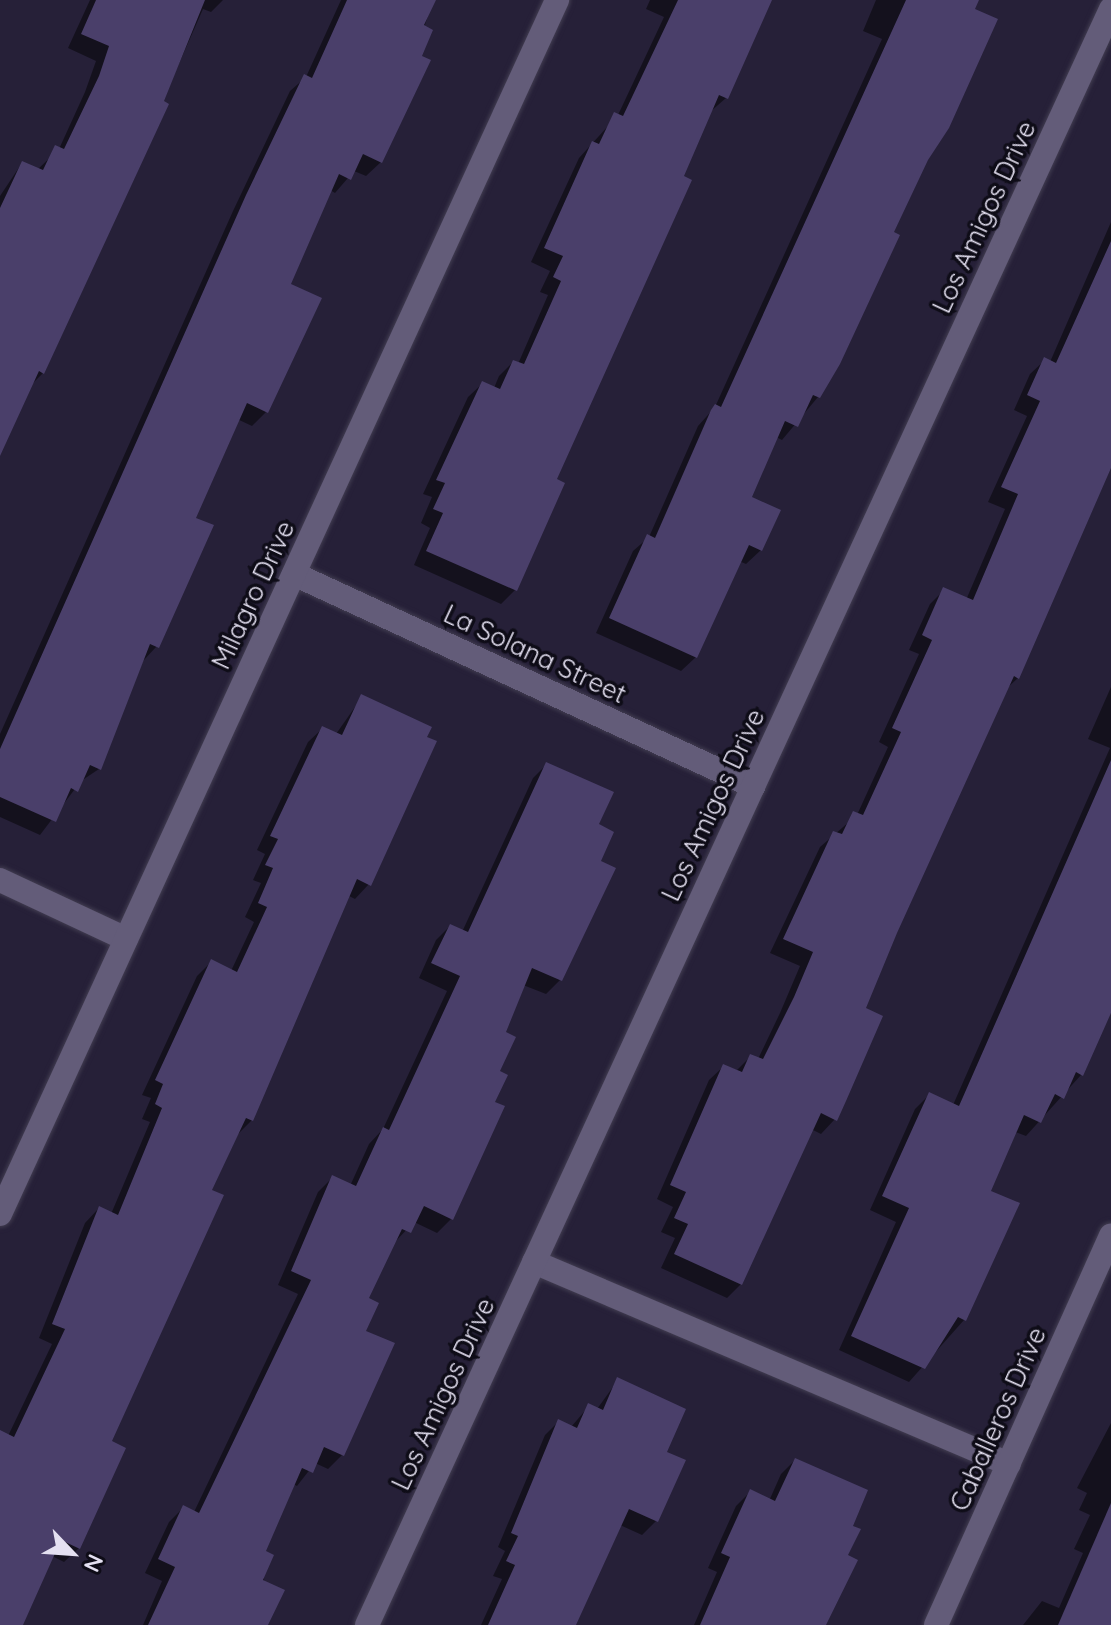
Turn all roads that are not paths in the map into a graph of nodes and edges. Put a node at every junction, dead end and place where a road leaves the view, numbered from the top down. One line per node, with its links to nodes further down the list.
1 (557, 0): 3 (street, Milagro Drive)
2 (1111, 9): 4 (street, Los Amigos Drive)
3 (294, 574): 4 (street, La Solana Street); 6 (street, Milagro Drive)
4 (753, 786): 9 (street, Los Amigos Drive)
5 (0, 880): 6 (street)
6 (126, 939): 7 (street, Milagro Drive)
7 (0, 1214)
8 (1111, 1235): 10 (street, Caballeros Drive)
9 (534, 1262): 10 (street); 11 (street, Los Amigos Drive)
10 (1009, 1464): 12 (street, Caballeros Drive)
11 (367, 1625)
12 (936, 1625)

